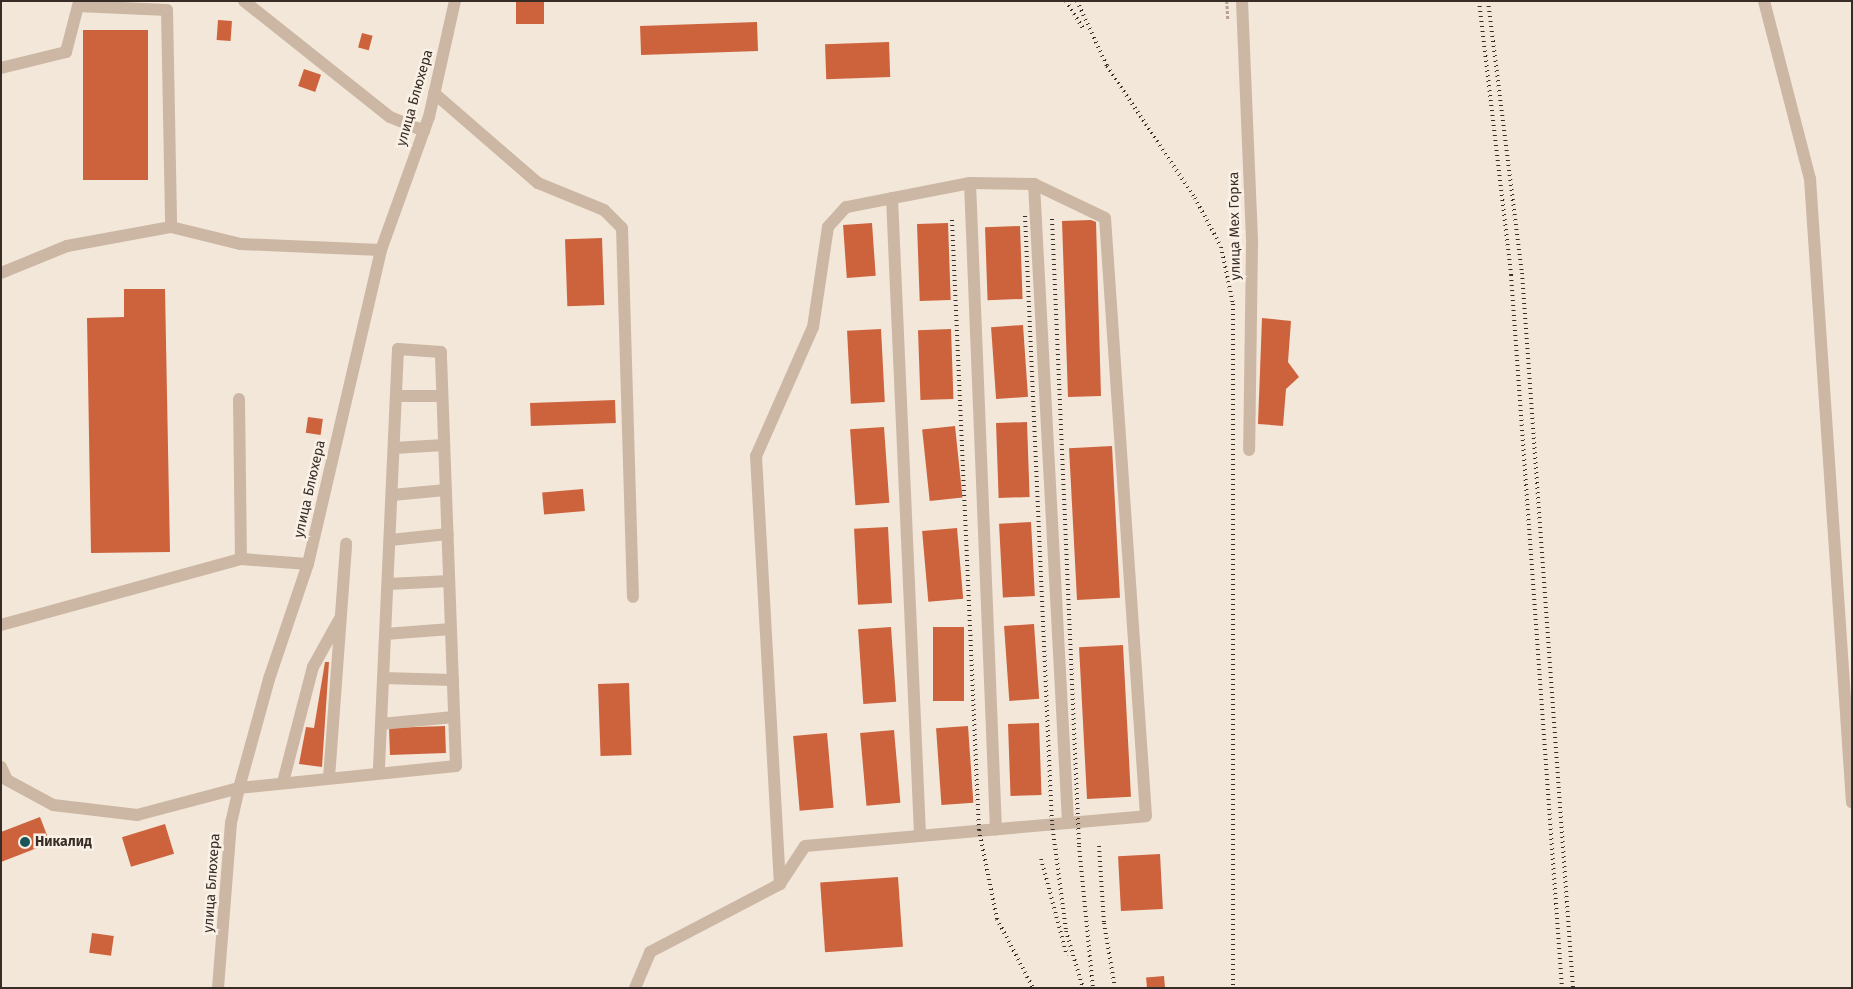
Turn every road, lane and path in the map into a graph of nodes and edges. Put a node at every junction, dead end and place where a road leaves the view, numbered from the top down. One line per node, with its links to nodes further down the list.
1 (244, 1): 7 (street)
2 (455, 1): 6 (street, улица Блюхера)
3 (1242, 1): 19 (street, улица Мех Горка)
4 (1764, 1): 43 (street)
5 (1, 68): 11 (street)
6 (434, 93): 7 (street, улица Блюхера); 29 (street)
7 (424, 131): 12 (street, улица Блюхера)
8 (970, 183): 9 (street); 10 (street); 45 (street)
9 (1034, 184): 44 (street); 44 (street)
10 (892, 198): 46 (street); 47 (street)
11 (171, 227): 12 (street); 13 (street)
12 (381, 250): 26 (street, улица Блюхера)
13 (1, 273)
14 (396, 396): 15 (street); 15 (street); 18 (street)
15 (442, 396): 17 (street)
16 (239, 399): 25 (street)
17 (444, 445): 18 (street); 20 (street)
18 (394, 448): 21 (street)
19 (1249, 450)
20 (446, 490): 21 (street); 22 (street)
21 (392, 495): 23 (street)
22 (448, 534): 23 (street); 27 (street)
23 (390, 540): 28 (street)
24 (346, 544): 30 (street)
25 (241, 559): 26 (street); 31 (street)
26 (308, 564): 42 (street, улица Блюхера)
27 (449, 581): 28 (street); 32 (street)
28 (388, 584): 33 (street)
29 (633, 596)
30 (341, 618): 40 (street); 41 (street)
31 (1, 625)
32 (451, 629): 33 (street); 35 (street)
33 (385, 634): 34 (street)
34 (383, 678): 35 (street); 37 (street)
35 (453, 680): 36 (street)
36 (454, 717): 37 (street); 39 (street)
37 (381, 724): 39 (street)
38 (1, 767): 42 (street)
39 (379, 773): 40 (street)
40 (329, 778): 41 (street)
41 (283, 782): 42 (street)
42 (239, 788): 48 (street, улица Блюхера)
43 (1852, 803)
44 (1068, 822): 45 (street)
45 (996, 829): 46 (street)
46 (920, 835): 47 (street)
47 (780, 884): 49 (street)
48 (218, 988)
49 (635, 988)

